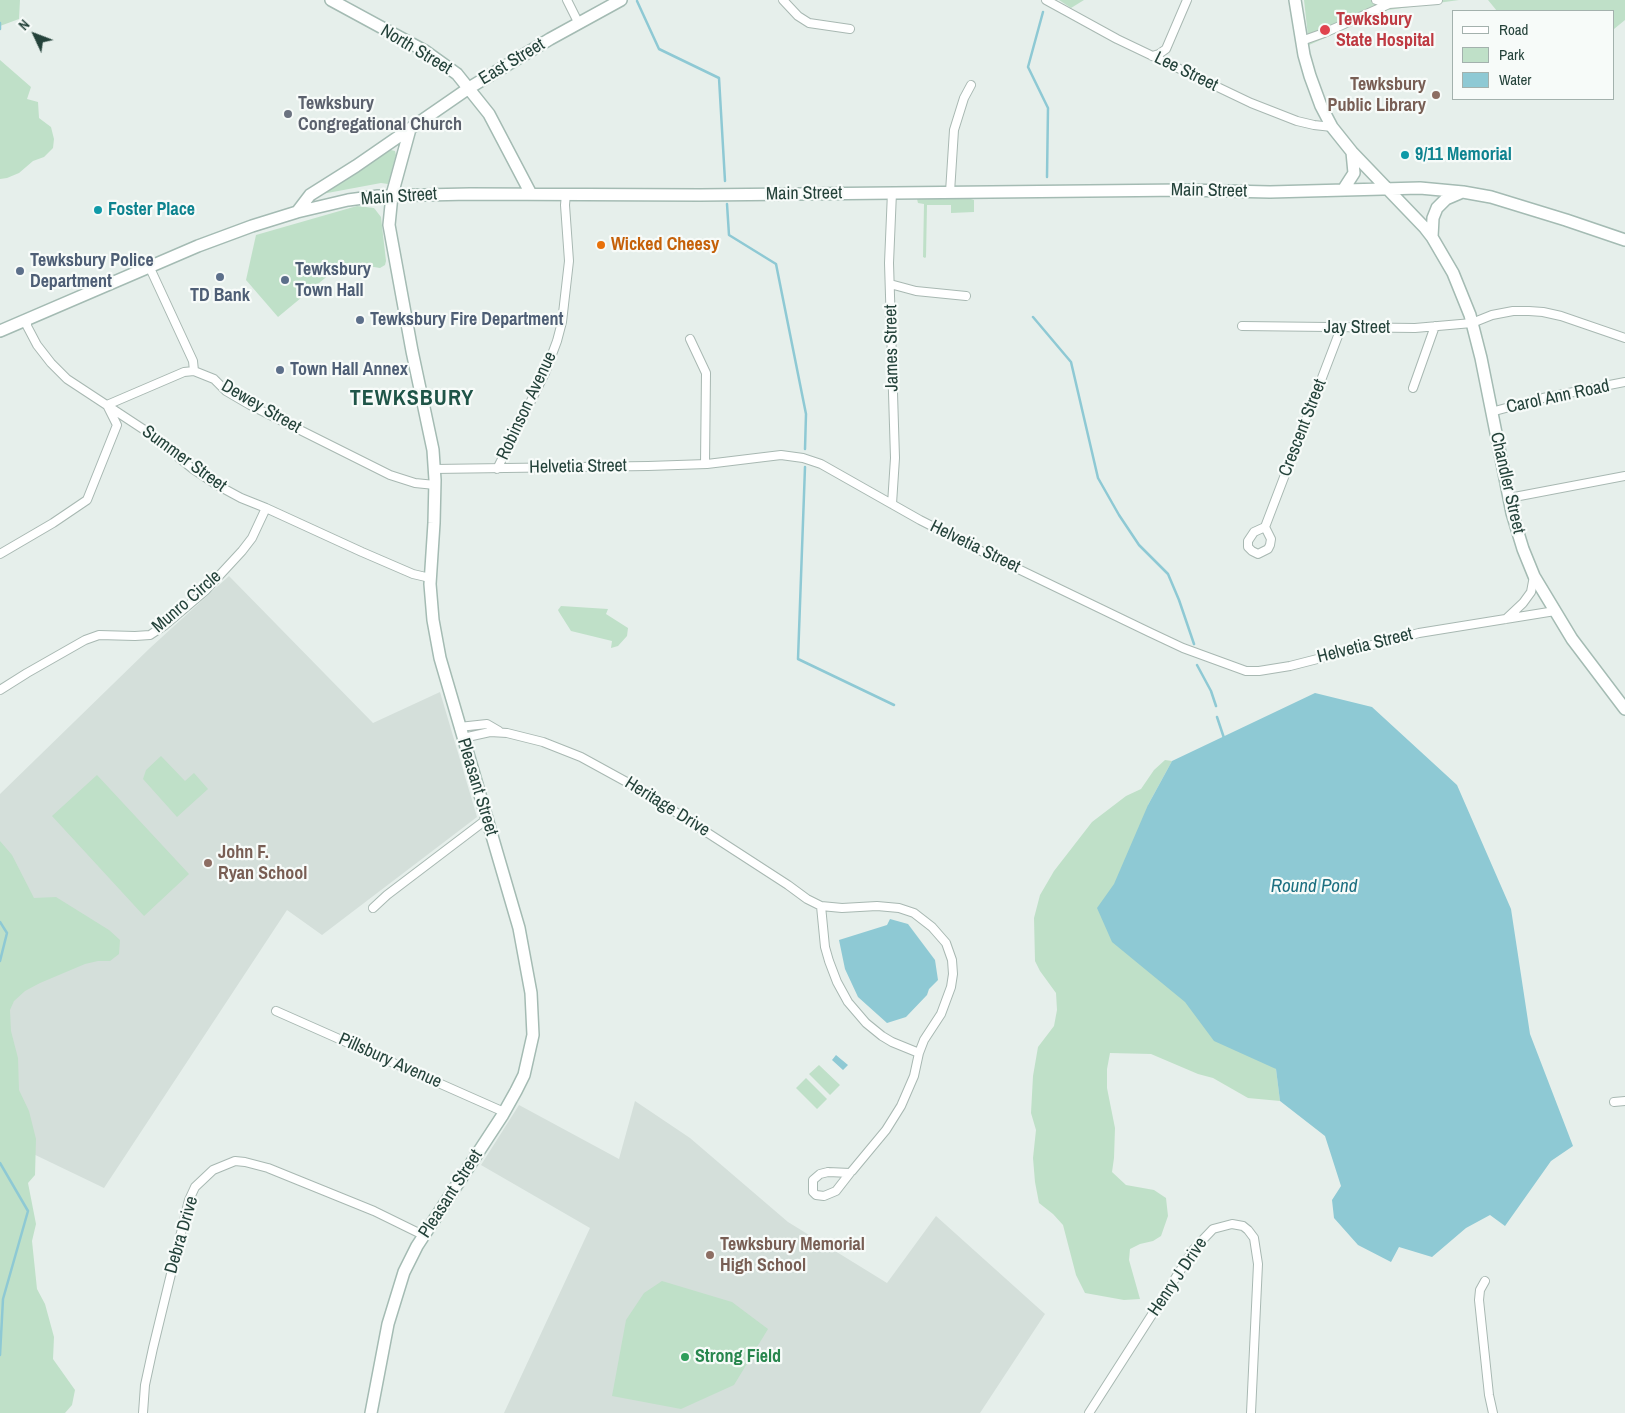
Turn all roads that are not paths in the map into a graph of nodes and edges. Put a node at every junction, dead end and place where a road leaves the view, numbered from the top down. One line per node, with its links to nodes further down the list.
1 (331, 0): 16 (main road, North Street)
2 (567, 0): 11 (street)
3 (621, 0): 11 (main road, East Street)
4 (783, 0): 12 (street)
5 (1046, 0): 14 (street, Lee Street)
6 (1187, 0): 14 (street)
7 (1295, 0): 13 (main road, Chandler Street)
8 (1376, 0): 10 (street)
9 (1438, 0): 10 (street)
10 (1389, 4): 13 (street)
11 (579, 24): 16 (main road, East Street)
12 (850, 29)
13 (1301, 39): 17 (main road, Chandler Street)
14 (1152, 56): 17 (street, Lee Street)
15 (971, 85): 23 (street)
16 (468, 88): 18 (main road, East Street); 25 (main road, North Street)
17 (1332, 127): 19 (main road, Chandler Street)
18 (410, 129): 27 (main road, Pleasant Street); 28 (main road, East Street)
19 (1352, 152): 20 (main road, Chandler Street); 21 (main road)
20 (1388, 189): 21 (main road, Main Street); 24 (main road, Main Street); 29 (main road, Chandler Street)
21 (1342, 190): 23 (main road, Main Street)
22 (892, 192): 23 (main road, Main Street); 26 (main road, Main Street); 32 (street, James Street)
23 (950, 192)
24 (1463, 192): 29 (main road); 30 (main road, Main Street)
25 (530, 194): 26 (main road, Main Street); 27 (main road, Main Street)
26 (566, 194): 49 (street, Robinson Avenue)
27 (392, 195): 28 (main road, Main Street); 48 (main road, Pleasant Street)
28 (298, 212): 31 (main road, Main Street)
29 (1432, 237): 35 (main road, Chandler Street)
30 (1625, 240)
31 (149, 266): 34 (main road, Main Street); 42 (street)
32 (890, 284): 33 (street); 53 (street, James Street)
33 (966, 296)
34 (28, 320): 39 (main road, Main Street); 45 (street, Summer Street)
35 (1472, 323): 37 (street, Jay Street); 40 (street, Jay Street); 46 (main road, Chandler Street)
36 (1242, 326): 38 (street, Jay Street)
37 (1435, 326): 38 (street, Jay Street); 44 (street)
38 (1341, 328): 55 (street, Crescent Street)
39 (0, 331)
40 (1625, 338)
41 (690, 339): 47 (street)
42 (194, 371): 45 (street); 51 (street, Dewey Street)
43 (1625, 382): 46 (street, Carol Ann Road)
44 (1413, 388)
45 (107, 405): 54 (street, Summer Street); 56 (street)
46 (1491, 412): 52 (main road, Chandler Street)
47 (705, 464): 49 (street, Helvetia Street); 53 (street, Helvetia Street)
48 (434, 469): 49 (street, Helvetia Street); 51 (main road, Pleasant Street)
49 (497, 469)
50 (1625, 476): 52 (street)
51 (434, 485): 58 (main road, Pleasant Street)
52 (1509, 498): 57 (main road, Chandler Street)
53 (892, 504): 60 (street, Helvetia Street)
54 (266, 508): 58 (street, Summer Street); 61 (street, Munro Circle)
55 (1264, 527)
56 (0, 554)
57 (1534, 576): 59 (main road, Chandler Street); 60 (street)
58 (430, 578): 63 (main road, Pleasant Street)
59 (1555, 611): 60 (street, Helvetia Street); 62 (main road, Chandler Street)
60 (1506, 619)
61 (0, 690)
62 (1625, 709)
63 (461, 733): 64 (main road, Pleasant Street); 65 (street, Heritage Drive)
64 (487, 818): 66 (street); 71 (main road, Pleasant Street)
65 (822, 906): 68 (street); 68 (street, Heritage Drive)
66 (373, 908)
67 (276, 1012): 71 (street, Pillsbury Avenue)
68 (919, 1053): 72 (street, Heritage Drive)
69 (1625, 1101): 70 (street)
70 (1614, 1102)
71 (504, 1112): 74 (main road, Pleasant Street)
72 (852, 1171)
73 (816, 1195): 73 (street)
74 (425, 1236): 76 (street, Debra Drive); 77 (main road, Pleasant Street)
75 (1485, 1281): 80 (street)
76 (143, 1413)
77 (371, 1413)
78 (1089, 1413): 79 (street, Henry J Drive)
79 (1251, 1413)
80 (1493, 1413)

